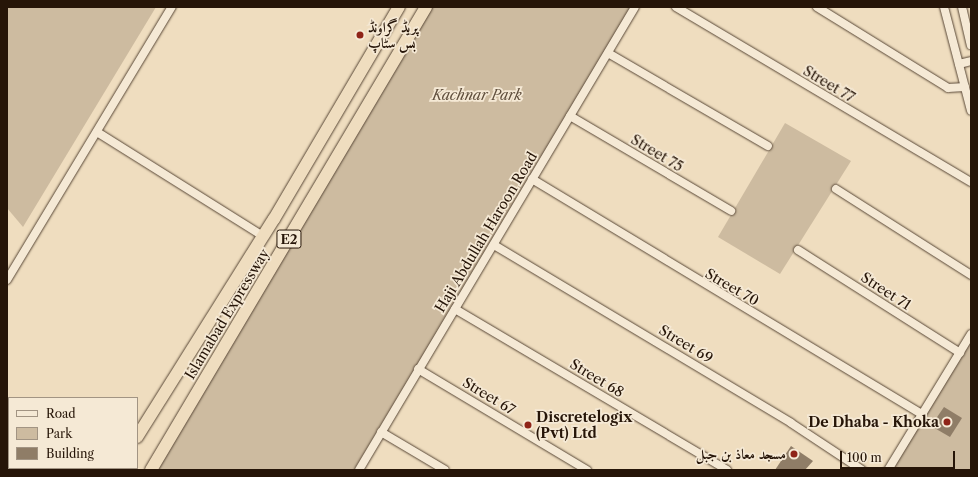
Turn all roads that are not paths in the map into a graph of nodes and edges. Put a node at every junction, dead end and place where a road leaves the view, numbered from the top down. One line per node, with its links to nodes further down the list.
1 (172, 7): 16 (street)
2 (399, 7): 22 (highway, Islamabad Expressway / E2)
3 (426, 7): 34 (highway, Islamabad Expressway / E2)
4 (635, 7): 10 (street, Haji Abdullah Haroon Road)
5 (676, 7): 19 (street, Street 77)
6 (817, 7): 13 (street)
7 (944, 7): 12 (street)
8 (962, 7): 9 (street)
9 (971, 45)
10 (608, 53): 15 (street, Haji Abdullah Haroon Road); 17 (street)
11 (971, 61): 12 (street)
12 (959, 64): 13 (street)
13 (966, 82): 14 (street)
14 (971, 111)
15 (570, 116): 18 (street, Haji Abdullah Haroon Road); 21 (street, Street 75)
16 (97, 132): 22 (street); 26 (street)
17 (768, 146)
18 (532, 179): 23 (street, Haji Abdullah Haroon Road); 31 (street, Street 70)
19 (971, 182)
20 (836, 189): 25 (street)
21 (731, 211)
22 (264, 236): 33 (highway, Islamabad Expressway / E2)
23 (494, 245): 27 (street, Haji Abdullah Haroon Road); 39 (street, Street 69)
24 (798, 250): 29 (street, Street 71)
25 (971, 275)
26 (7, 280)
27 (455, 309): 30 (street, Haji Abdullah Haroon Road); 38 (street, Street 68)
28 (971, 334): 29 (street)
29 (960, 353): 31 (street)
30 (418, 370): 32 (street, Haji Abdullah Haroon Road); 37 (street, Street 67)
31 (921, 414): 40 (street)
32 (381, 432): 35 (street, Haji Abdullah Haroon Road); 36 (street)
33 (138, 435)
34 (151, 470)
35 (359, 470)
36 (445, 470)
37 (587, 470)
38 (727, 470)
39 (862, 470)
40 (888, 470)

